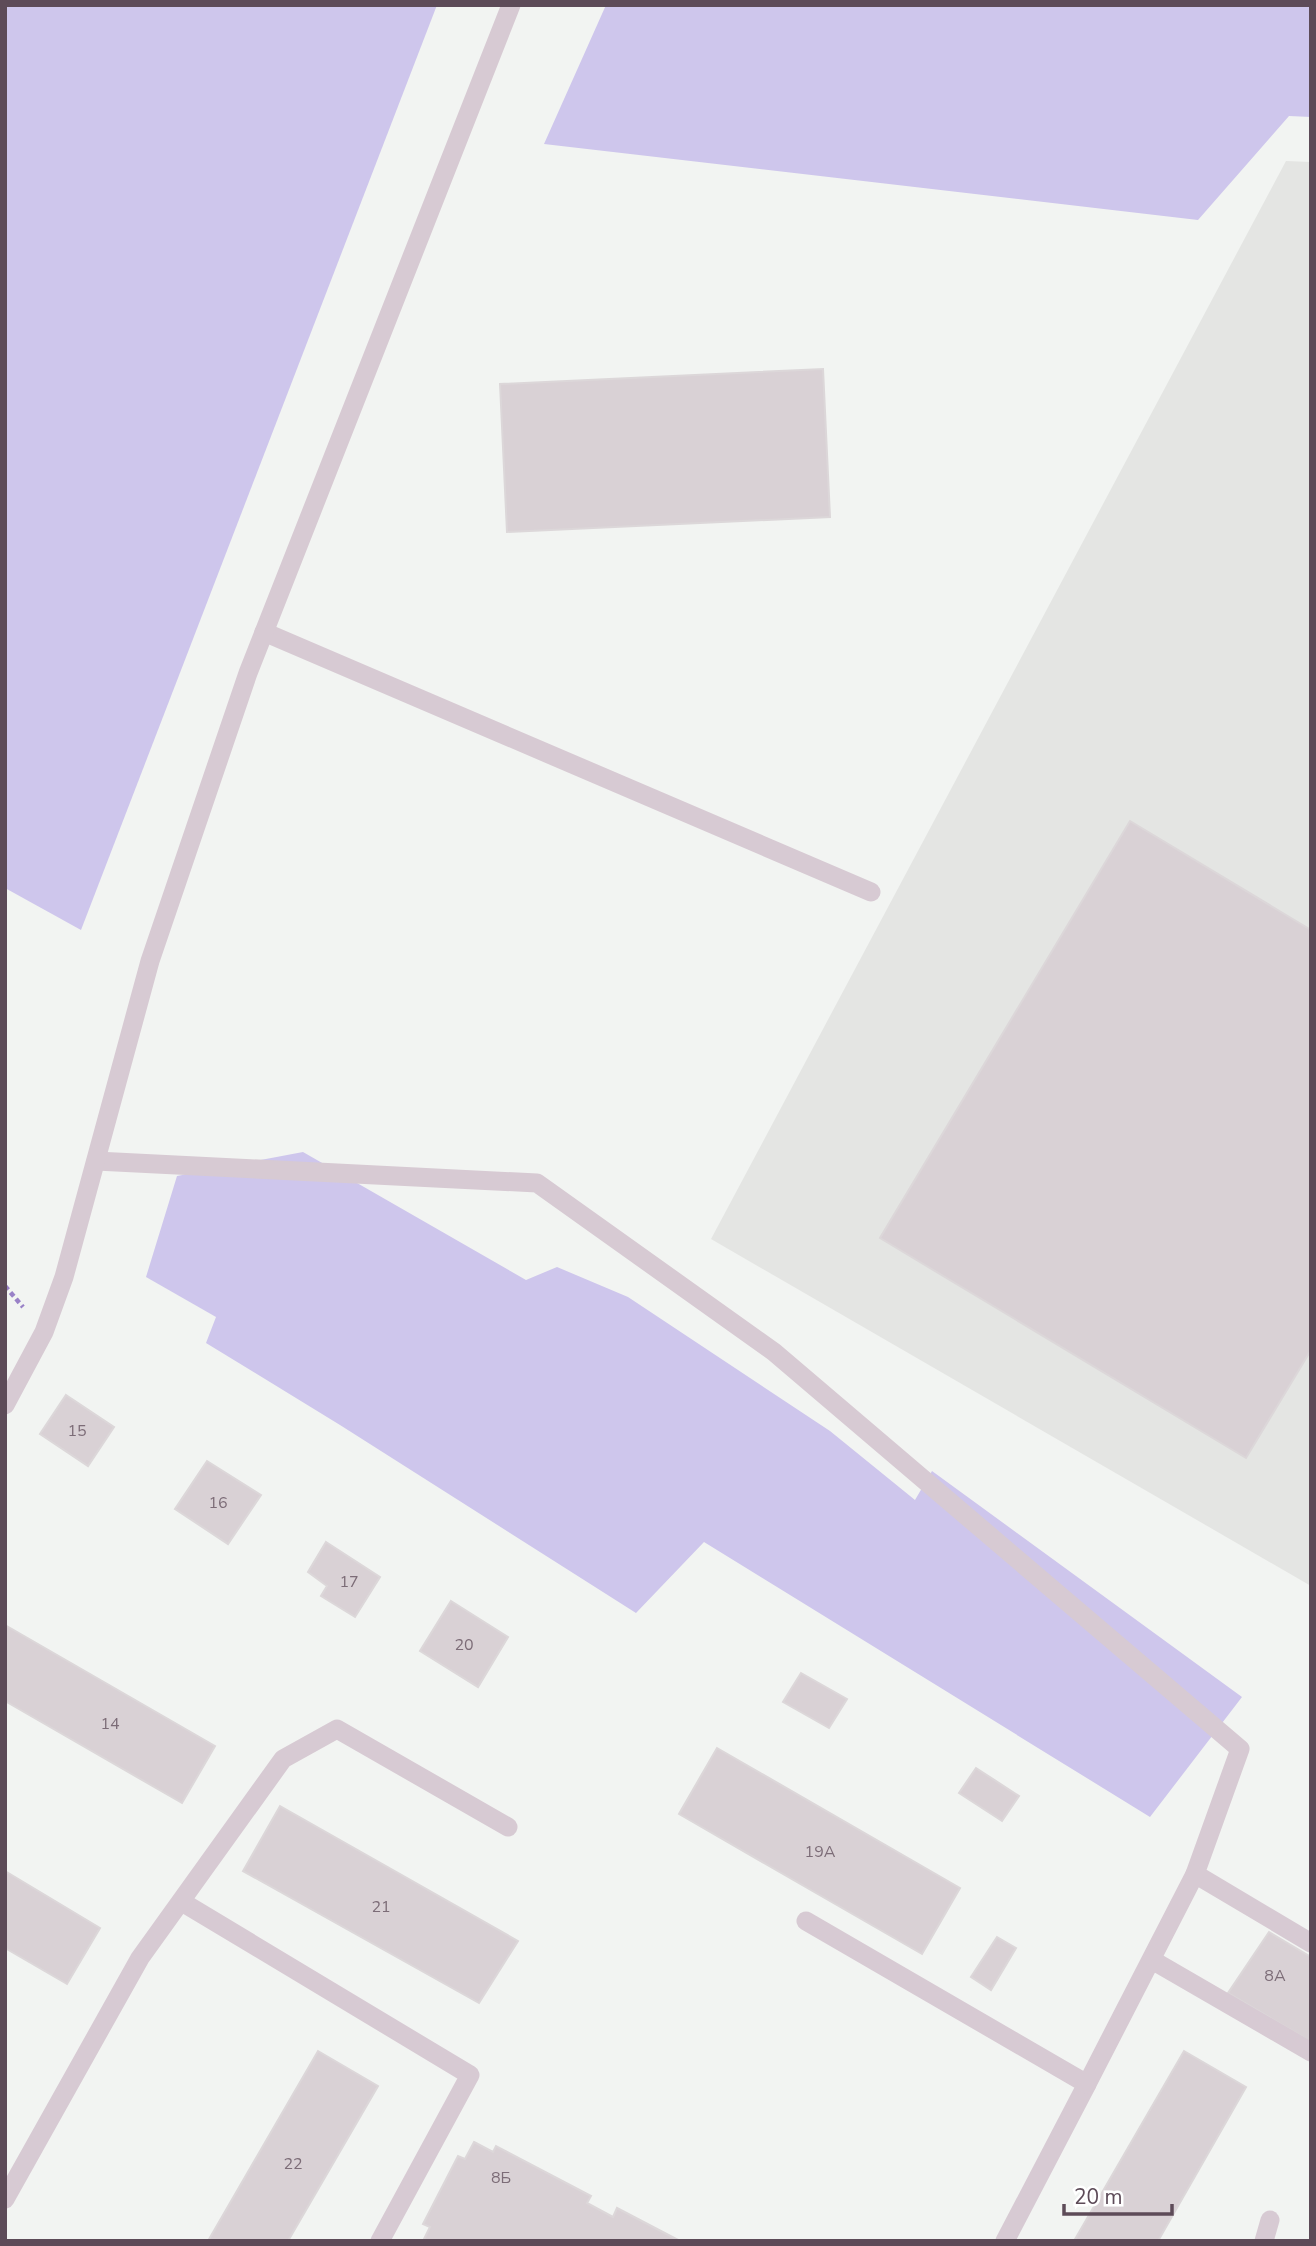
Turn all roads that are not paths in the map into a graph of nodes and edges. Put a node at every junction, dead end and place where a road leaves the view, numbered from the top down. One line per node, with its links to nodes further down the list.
1 (511, 5): 2 (lane)
2 (264, 632): 3 (lane); 4 (lane)
3 (871, 892)
4 (96, 1161): 5 (lane); 7 (lane)
5 (5, 1405)
6 (508, 1827): 8 (lane)
7 (1195, 1874): 10 (lane); 11 (lane)
8 (183, 1902): 14 (lane); 16 (lane)
9 (806, 1921): 13 (lane)
10 (1311, 1943)
11 (1152, 1960): 12 (lane); 13 (lane)
12 (1311, 2052)
13 (1087, 2084): 17 (lane)
14 (5, 2199)
15 (1270, 2220): 18 (lane)
16 (380, 2241)
17 (1005, 2241)
18 (1264, 2241)

